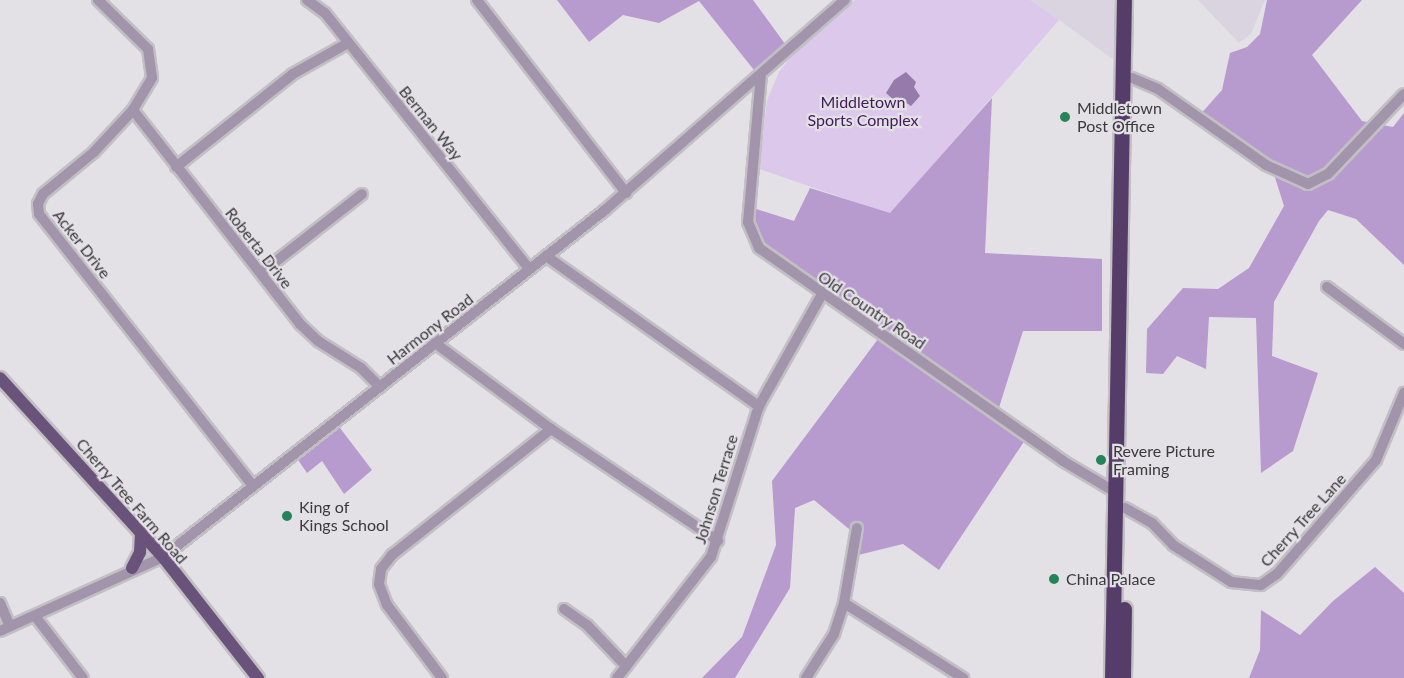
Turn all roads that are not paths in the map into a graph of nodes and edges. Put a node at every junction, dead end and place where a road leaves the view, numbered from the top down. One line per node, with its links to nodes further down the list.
1 (98, 0): 11 (street, Acker Drive)
2 (307, 0): 7 (street, Berman Way)
3 (477, 0): 13 (street)
4 (845, 0): 8 (street, Harmony Road)
5 (1124, 0): 28 (highway)
6 (1133, 0): 9 (highway)
7 (348, 43): 12 (street); 16 (street, Berman Way)
8 (761, 74): 13 (street, Harmony Road); 19 (street, Old Country Road)
9 (1132, 78): 10 (street); 29 (highway)
10 (1404, 94)
11 (133, 110): 12 (street, Roberta Drive); 27 (street, Acker Drive)
12 (176, 167): 17 (street, Roberta Drive)
13 (626, 193): 15 (street, Harmony Road)
14 (362, 194): 17 (street)
15 (546, 256): 16 (street, Harmony Road); 25 (street)
16 (529, 269): 20 (street, Harmony Road)
17 (261, 273): 23 (street, Roberta Drive)
18 (1327, 287): 21 (street)
19 (822, 294): 25 (street, Johnson Terrace); 28 (street, Old Country Road)
20 (435, 344): 23 (street, Harmony Road); 26 (street)
21 (1404, 344)
22 (0, 378): 31 (main road, Cherry Tree Farm Road)
23 (380, 387): 27 (street, Harmony Road)
24 (1404, 393): 29 (street, Cherry Tree Lane)
25 (759, 406): 32 (street, Johnson Terrace)
26 (551, 429): 32 (street); 43 (street)
27 (253, 486): 33 (street, Harmony Road)
28 (1117, 493): 47 (highway)
29 (1125, 508): 48 (highway)
30 (857, 528): 36 (street)
31 (141, 532): 33 (main road, Cherry Tree Farm Road); 34 (main road)
32 (717, 541): 40 (street, Johnson Terrace)
33 (163, 557): 34 (street, Harmony Road); 42 (main road, Cherry Tree Farm Road)
34 (132, 568): 38 (street, Harmony Road)
35 (0, 603): 39 (street)
36 (844, 603): 45 (street); 46 (street)
37 (564, 609): 40 (street)
38 (35, 616): 39 (street, Harmony Road); 41 (street)
39 (5, 628)
40 (626, 666): 44 (street, Johnson Terrace)
41 (83, 678)
42 (258, 678)
43 (442, 678)
44 (617, 678)
45 (806, 678)
46 (963, 678)
47 (1112, 678)
48 (1124, 678)

